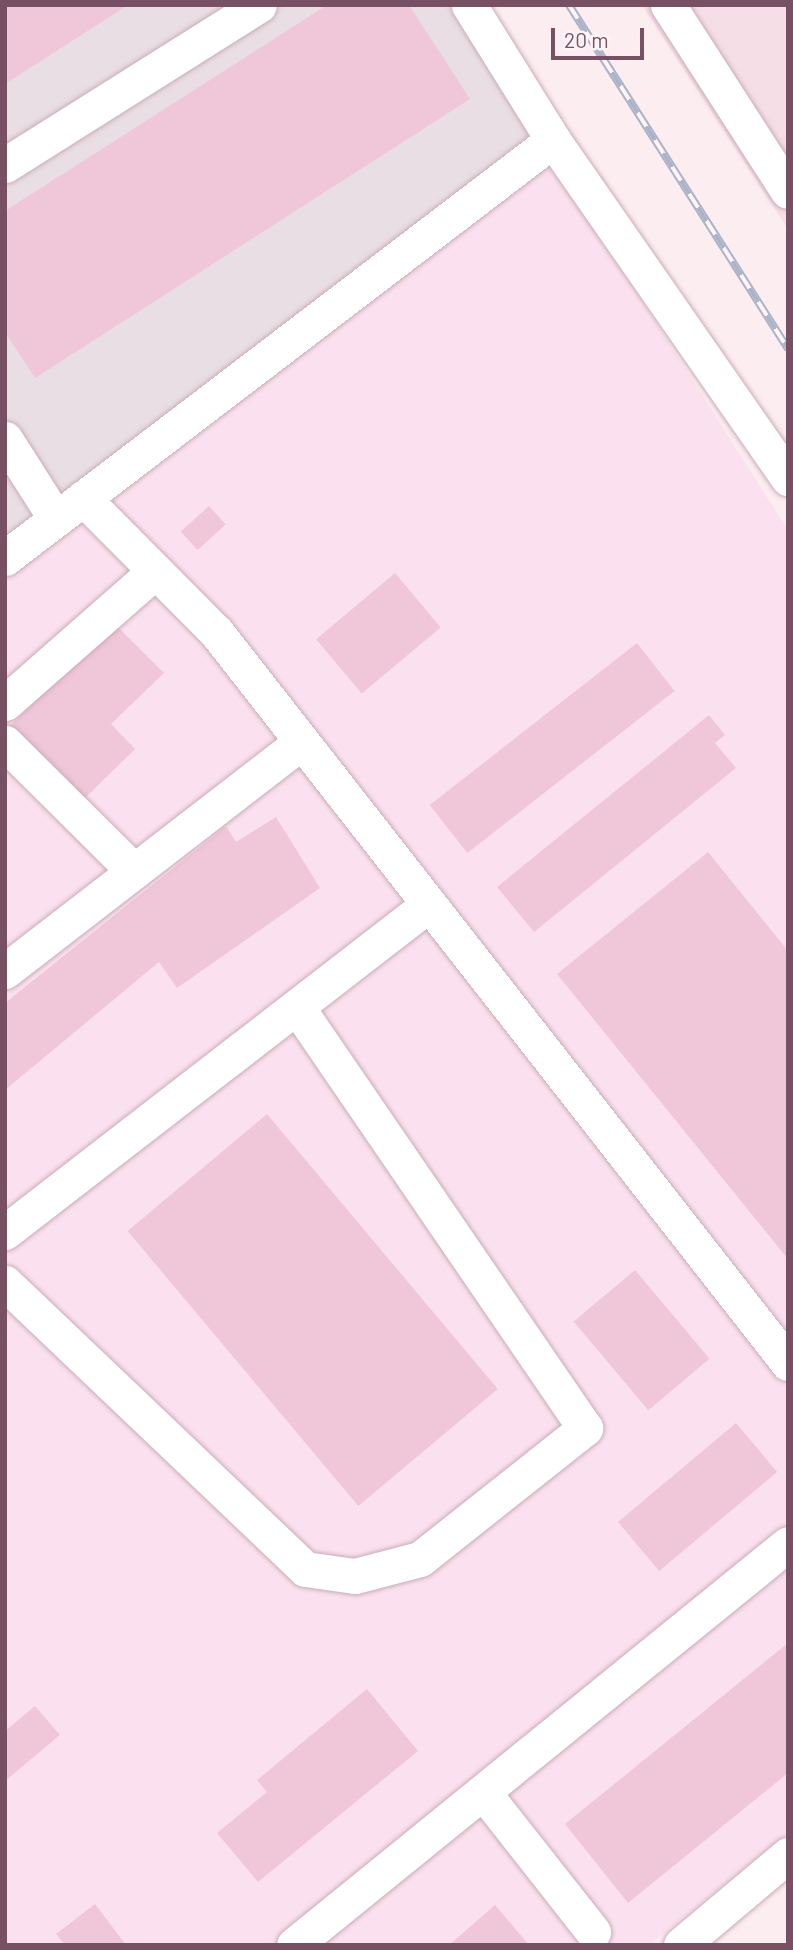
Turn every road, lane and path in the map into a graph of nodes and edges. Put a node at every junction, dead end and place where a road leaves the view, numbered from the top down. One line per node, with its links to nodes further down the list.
1 (259, 5): 5 (street)
2 (469, 5): 4 (street)
3 (668, 5): 6 (street)
4 (554, 140): 8 (street); 9 (street)
5 (5, 165)
6 (788, 191)
7 (5, 439): 9 (street)
8 (788, 478)
9 (69, 509): 10 (street); 11 (street)
10 (5, 558)
11 (155, 571): 12 (street); 13 (street)
12 (5, 703)
13 (302, 741): 15 (street); 16 (street)
14 (5, 743): 15 (street)
15 (134, 871): 17 (street)
16 (429, 904): 18 (street); 21 (street)
17 (5, 971)
18 (298, 1007): 19 (street); 20 (street)
19 (5, 1232)
20 (5, 1283)
21 (788, 1363)
22 (788, 1544): 23 (street)
23 (483, 1792): 25 (street); 26 (street)
24 (788, 1855): 27 (street)
25 (593, 1932)
26 (294, 1945)
27 (681, 1945)

